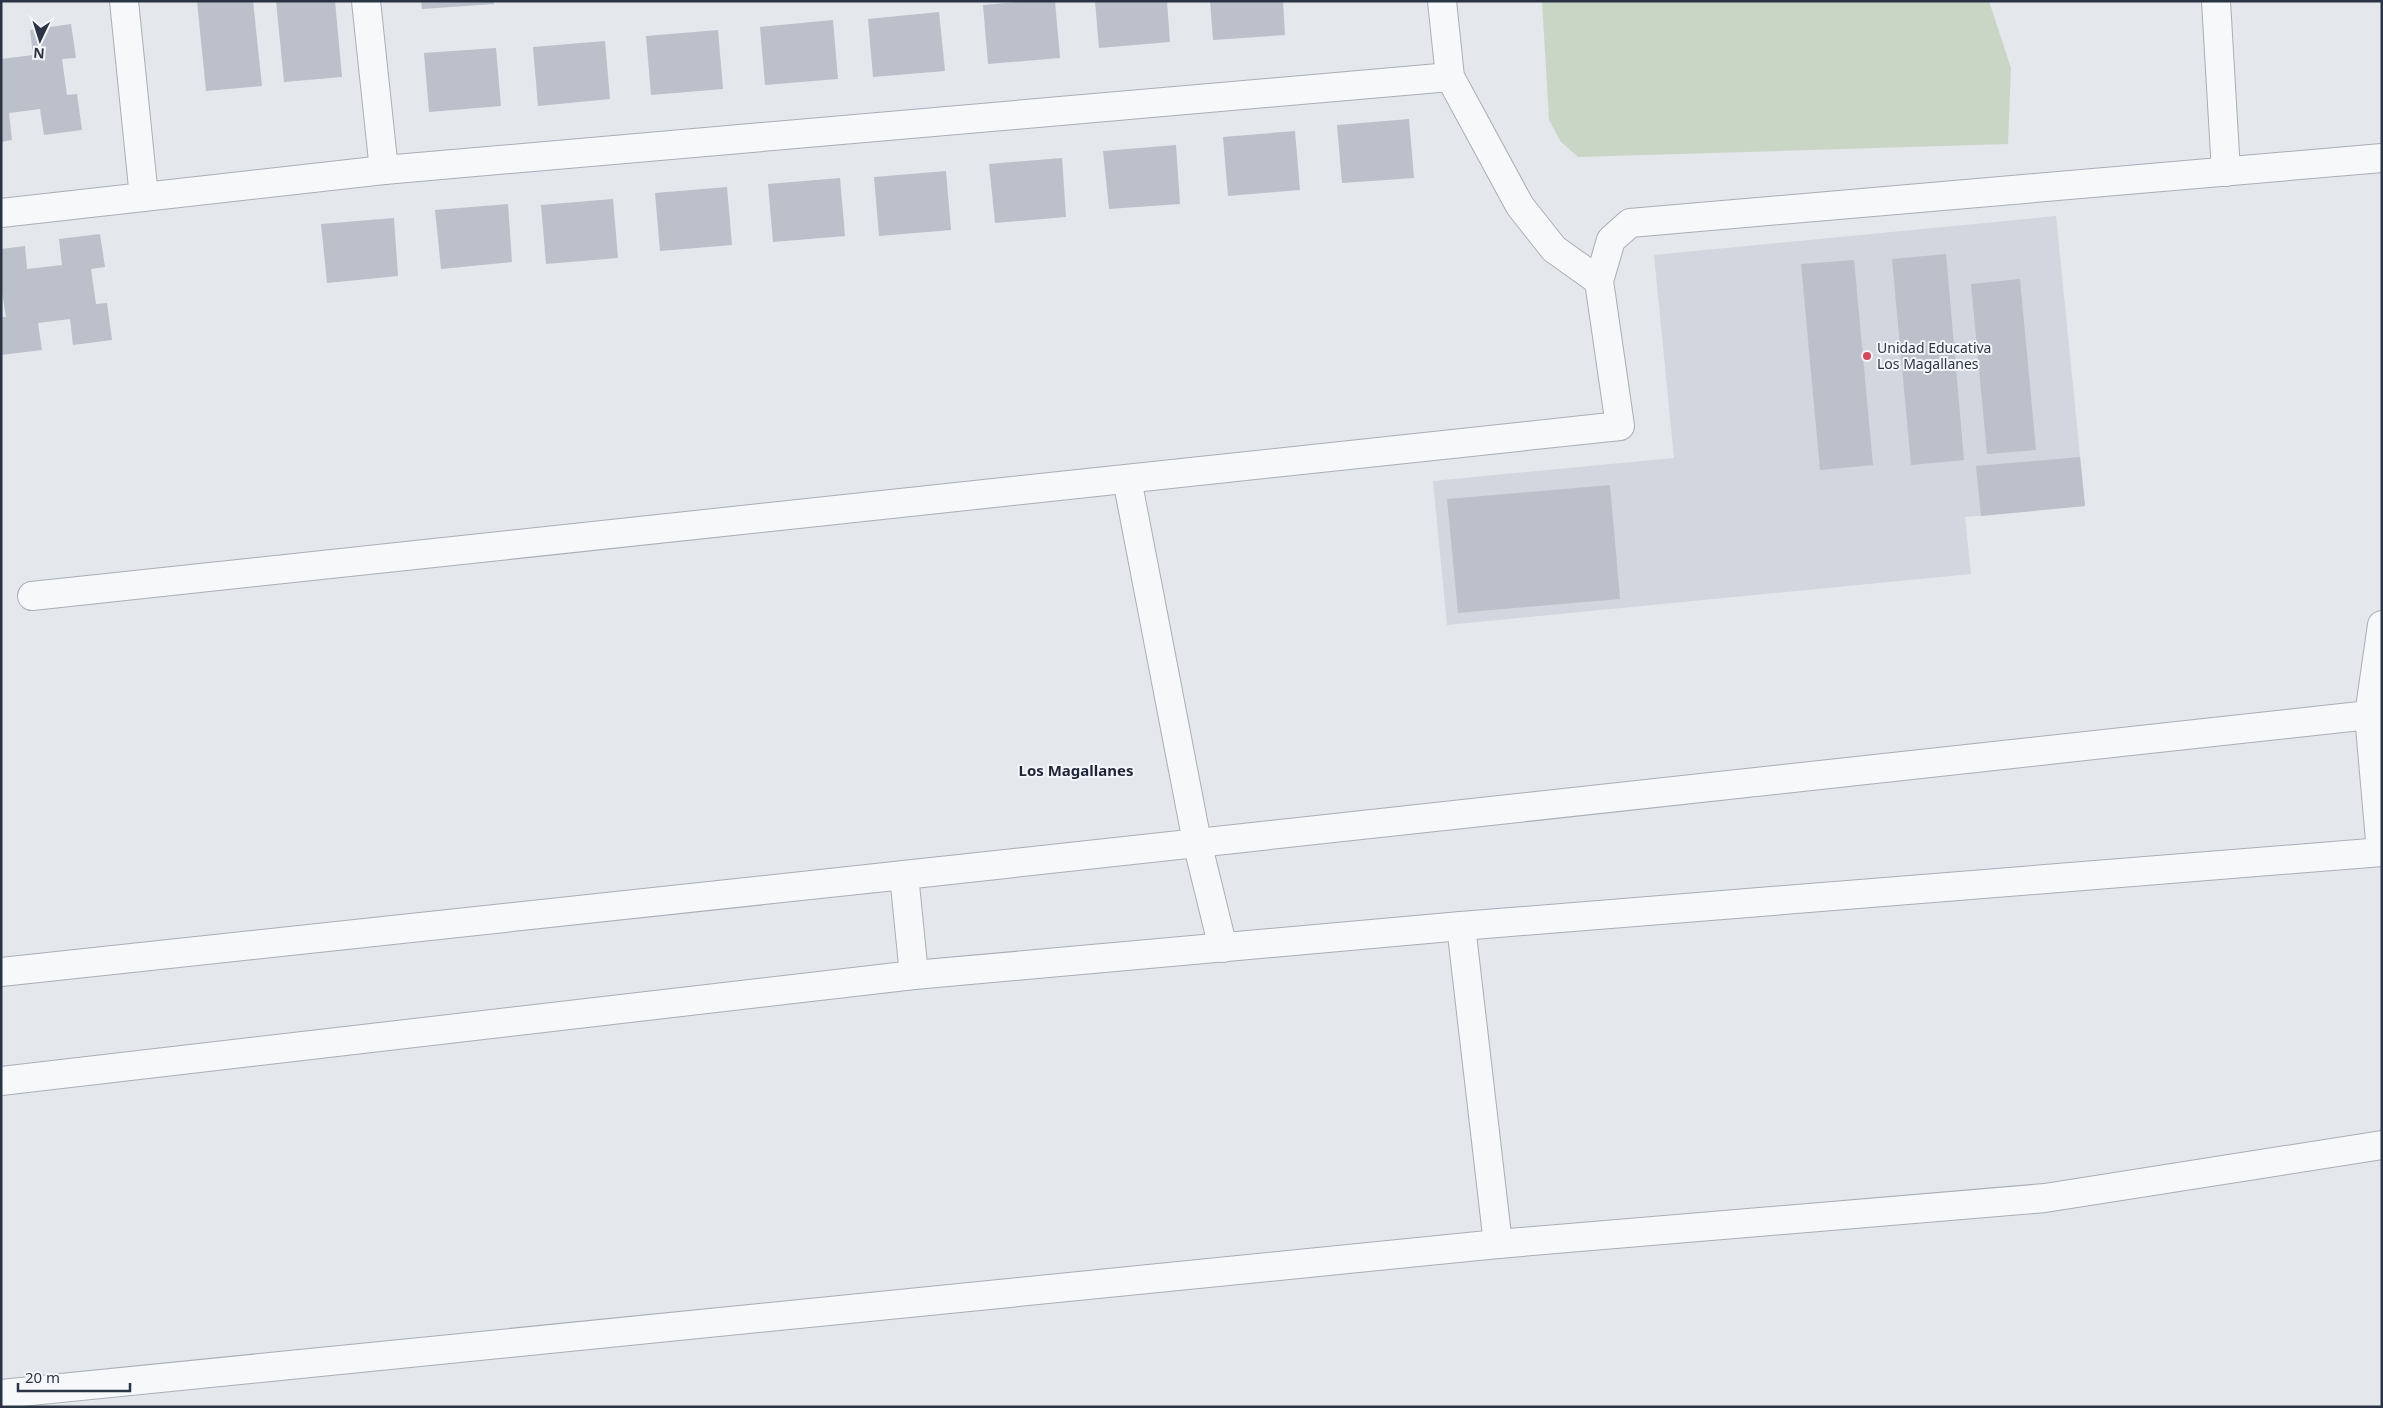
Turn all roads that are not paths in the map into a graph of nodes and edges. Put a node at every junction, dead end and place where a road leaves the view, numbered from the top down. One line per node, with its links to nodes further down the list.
1 (124, 1): 9 (street)
2 (366, 1): 7 (street)
3 (1442, 1): 5 (street)
4 (2216, 1): 8 (street)
5 (1450, 77): 7 (street); 11 (street)
6 (2382, 158): 8 (street)
7 (384, 170): 9 (street)
8 (2226, 172): 11 (street)
9 (144, 197): 10 (street)
10 (1, 214)
11 (1599, 281): 12 (street)
12 (1127, 479): 13 (street); 16 (street)
13 (32, 596)
14 (2382, 625): 15 (street)
15 (2369, 715): 16 (street); 17 (street)
16 (1197, 842): 18 (street); 20 (street)
17 (2382, 852): 19 (street)
18 (904, 875): 21 (street); 22 (street)
19 (1461, 926): 20 (street); 25 (street)
20 (1223, 948): 22 (street)
21 (1, 972)
22 (914, 975): 23 (street)
23 (1, 1081)
24 (2382, 1145): 25 (street)
25 (1498, 1244): 26 (street)
26 (1, 1394)

